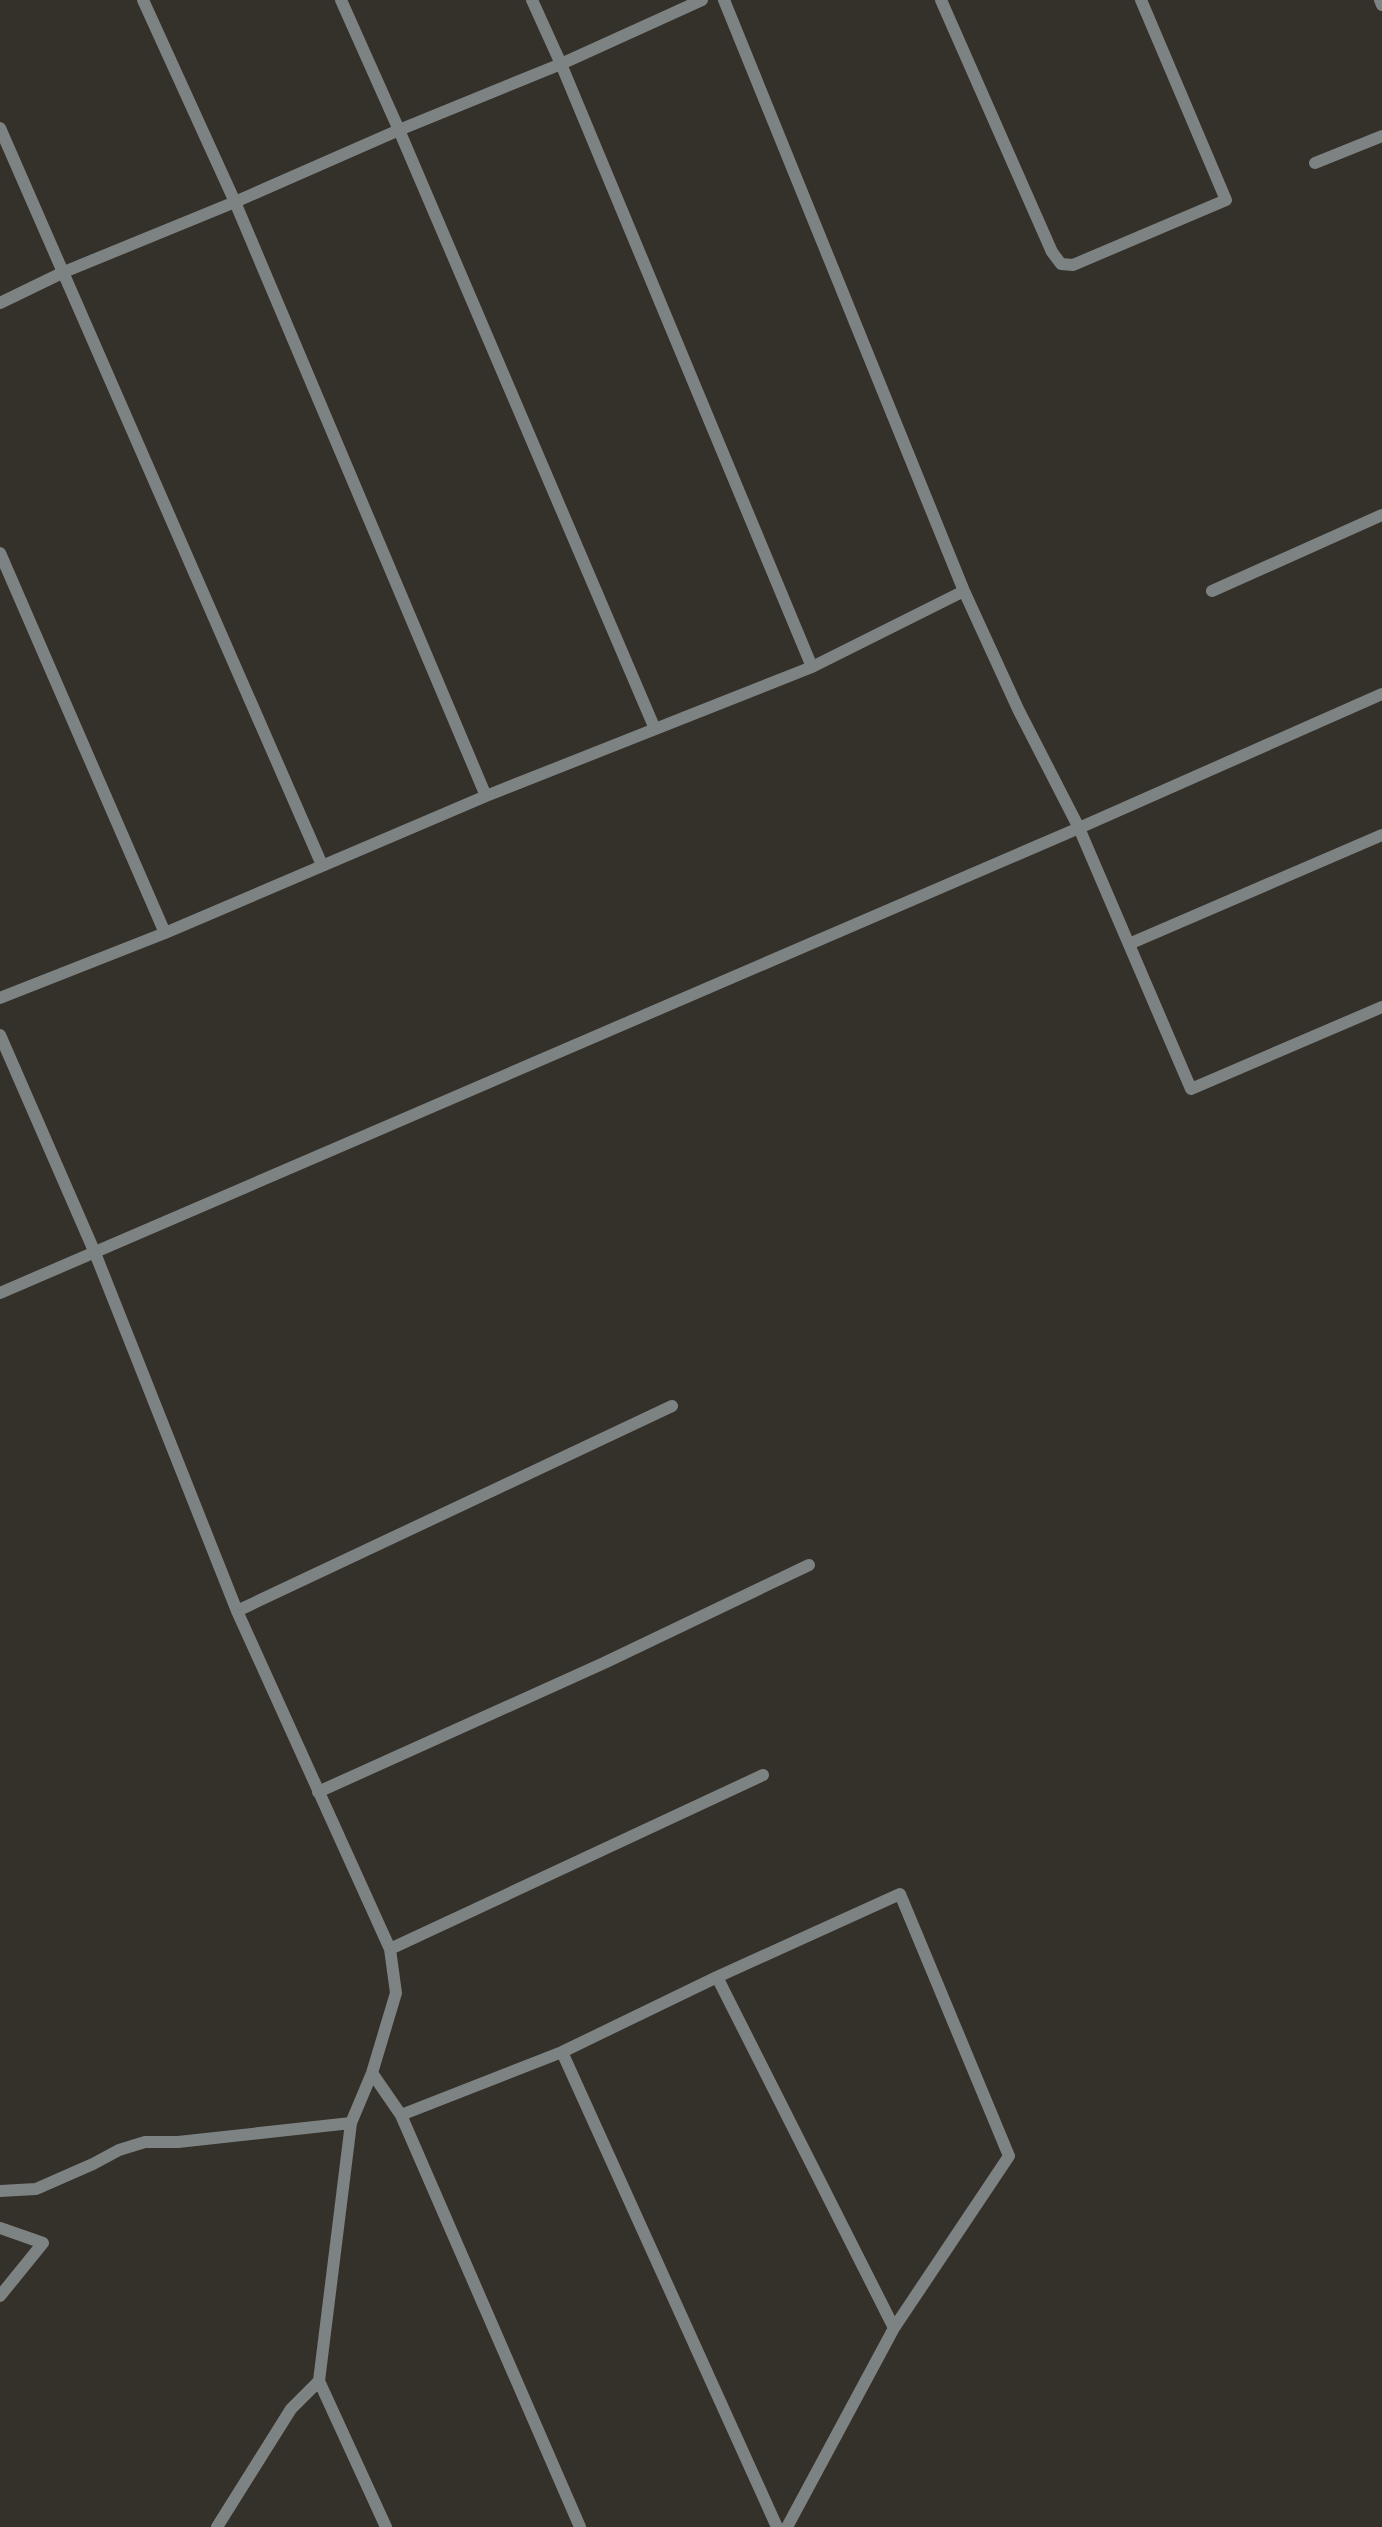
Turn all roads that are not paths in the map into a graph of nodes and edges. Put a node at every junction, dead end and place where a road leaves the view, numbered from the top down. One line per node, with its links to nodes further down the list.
1 (143, 0): 15 (street)
2 (341, 0): 12 (street)
3 (532, 0): 10 (street)
4 (702, 0): 10 (street)
5 (724, 0): 20 (street)
6 (941, 0): 7 (street)
7 (1141, 0)
8 (1380, 0): 9 (street)
9 (1382, 5)
10 (561, 64): 12 (street); 22 (street)
11 (0, 128): 16 (street)
12 (399, 130): 15 (street); 24 (street)
13 (1382, 136): 14 (street)
14 (1315, 163)
15 (235, 202): 16 (street); 25 (street)
16 (64, 272): 17 (street); 28 (street)
17 (0, 303)
18 (1382, 515): 21 (street)
19 (0, 553): 29 (street)
20 (964, 591): 22 (street); 26 (street)
21 (1212, 591)
22 (812, 667): 24 (street)
23 (1382, 694): 26 (street)
24 (655, 729): 25 (street)
25 (486, 795): 28 (street)
26 (1079, 828): 30 (street); 34 (street)
27 (1382, 835): 30 (street)
28 (322, 866): 29 (street)
29 (165, 933): 31 (street)
30 (1129, 944): 32 (street)
31 (0, 998)
32 (1382, 1006)
33 (0, 1035): 34 (street)
34 (95, 1253): 35 (street); 38 (street)
35 (0, 1293)
36 (672, 1406): 38 (street)
37 (809, 1565): 40 (street)
38 (237, 1611): 40 (street)
39 (763, 1775): 41 (street)
40 (318, 1792): 41 (street)
41 (390, 1949): 44 (street)
42 (717, 1977): 43 (street); 50 (street); 50 (street)
43 (562, 2052): 45 (street); 55 (street)
44 (372, 2073): 45 (street); 46 (street)
45 (401, 2115): 54 (street)
46 (351, 2123): 47 (street); 51 (street)
47 (0, 2191)
48 (0, 2228): 49 (street)
49 (0, 2296)
50 (894, 2328): 56 (street)
51 (319, 2381): 52 (street); 53 (street)
52 (218, 2527)
53 (386, 2527)
54 (580, 2527)
55 (777, 2527)
56 (787, 2527)

